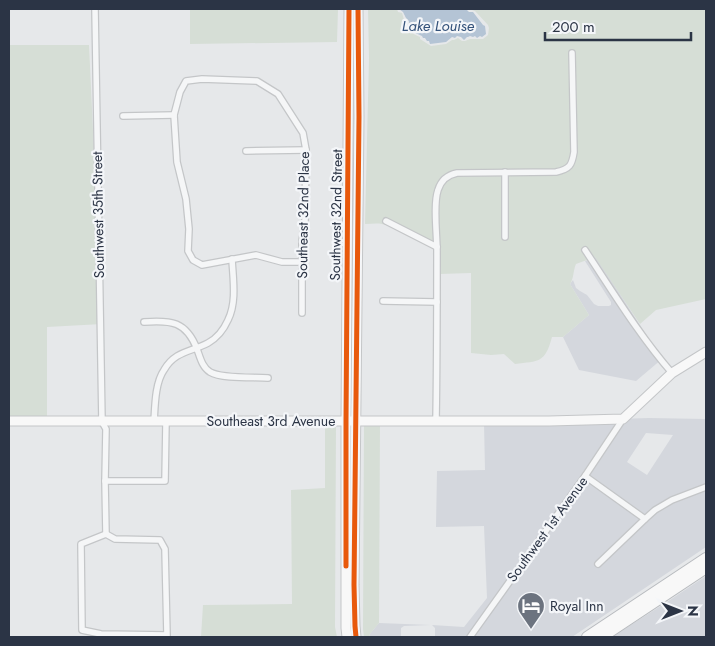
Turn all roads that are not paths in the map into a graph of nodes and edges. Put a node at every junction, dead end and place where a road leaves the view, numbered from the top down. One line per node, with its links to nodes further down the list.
1 (95, 9): 29 (street, Southwest 35th Street)
2 (349, 9): 27 (main road, Southwest 32nd Street)
3 (358, 9): 28 (main road, Southwest 32nd Street)
4 (572, 54): 9 (street)
5 (123, 116): 6 (street)
6 (174, 116): 7 (street, Southeast 32nd Place); 14 (street)
7 (306, 150): 8 (street); 15 (street, Southeast 32nd Place)
8 (246, 151)
9 (505, 172): 11 (street); 12 (street)
10 (386, 221): 12 (street)
11 (505, 237)
12 (437, 247): 17 (street)
13 (585, 250): 22 (street)
14 (232, 260): 15 (street); 20 (street)
15 (302, 262): 18 (street, Southeast 32nd Place)
16 (383, 301): 17 (street)
17 (437, 302): 25 (street)
18 (302, 313)
19 (144, 322): 20 (street)
20 (196, 347): 23 (street); 30 (street)
21 (706, 352): 22 (main road)
22 (672, 373): 24 (main road)
23 (268, 378)
24 (623, 419): 25 (main road, Southeast 3rd Avenue); 32 (street, Southwest 1st Avenue)
25 (436, 420): 28 (main road, Southeast 3rd Avenue)
26 (9, 421): 29 (main road, Southeast 3rd Avenue)
27 (346, 421): 28 (main road, Southeast 3rd Avenue); 31 (main road, Southeast 3rd Avenue); 43 (main road, Southwest 32nd Street)
28 (355, 421): 44 (main road, Southwest 32nd Street)
29 (102, 422): 30 (main road, Southeast 3rd Avenue); 33 (street, Southwest 35th Street)
30 (154, 422): 31 (main road, Southeast 3rd Avenue)
31 (166, 422): 33 (street)
32 (585, 476): 35 (street); 45 (street, Southwest 1st Avenue)
33 (105, 481): 36 (street, Southwest 35th Street)
34 (706, 487): 35 (street)
35 (644, 519): 38 (street)
36 (106, 534): 41 (street); 42 (street)
37 (706, 558): 40 (highway)
38 (598, 564)
39 (706, 568): 40 (highway)
40 (628, 615): 46 (highway); 47 (highway)
41 (101, 635): 42 (street)
42 (167, 636)
43 (347, 637)
44 (356, 637)
45 (470, 637)
46 (586, 637)
47 (602, 637)

